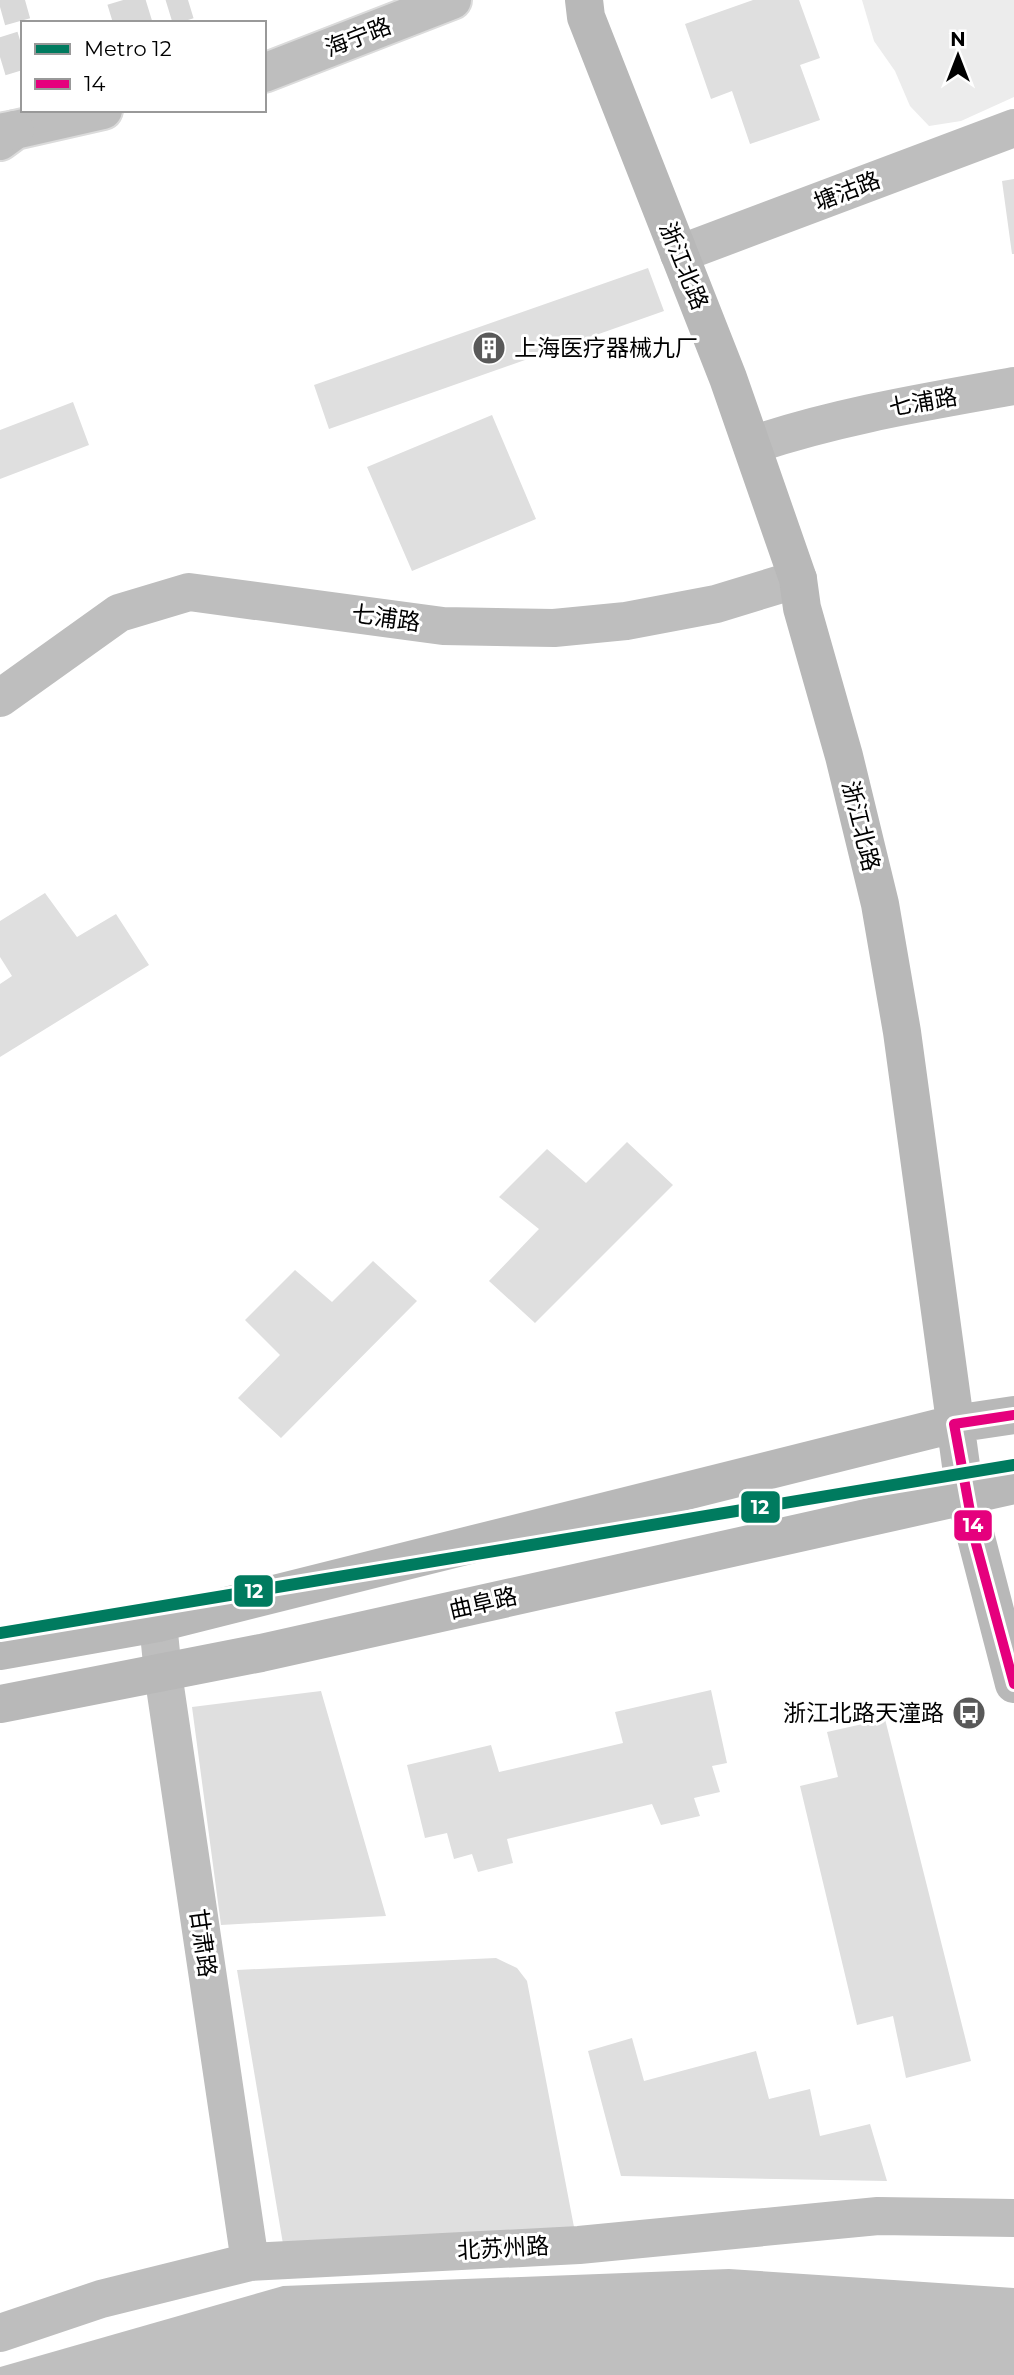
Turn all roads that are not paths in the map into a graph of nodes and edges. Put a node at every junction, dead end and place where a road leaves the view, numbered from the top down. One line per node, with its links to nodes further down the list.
1 (452, 0): 3 (street, 海宁路)
2 (584, 0): 7 (main road, 浙江北路)
3 (266, 73)
4 (95, 112): 6 (street)
5 (1014, 128): 7 (street, 塘沽路)
6 (5, 134)
7 (679, 254): 9 (main road, 浙江北路)
8 (1014, 386): 9 (street, 七浦路)
9 (752, 445): 10 (main road, 浙江北路)
10 (798, 579): 11 (street, 七浦路); 13 (main road, 浙江北路)
11 (0, 698)
12 (1014, 1415): 13 (main road)
13 (954, 1424): 15 (main road, 浙江北路); 16 (main road)
14 (1014, 1485): 15 (main road, 曲阜路)
15 (965, 1494): 18 (main road, 曲阜路); 19 (main road, 浙江北路)
16 (158, 1623): 17 (main road); 18 (street, 甘肃路)
17 (0, 1651)
18 (163, 1673): 20 (main road, 曲阜路); 22 (street, 甘肃路)
19 (1014, 1684)
20 (0, 1704)
21 (1014, 2218): 22 (street, 北苏州路)
22 (250, 2262): 23 (street, 北苏州路)
23 (0, 2333)

